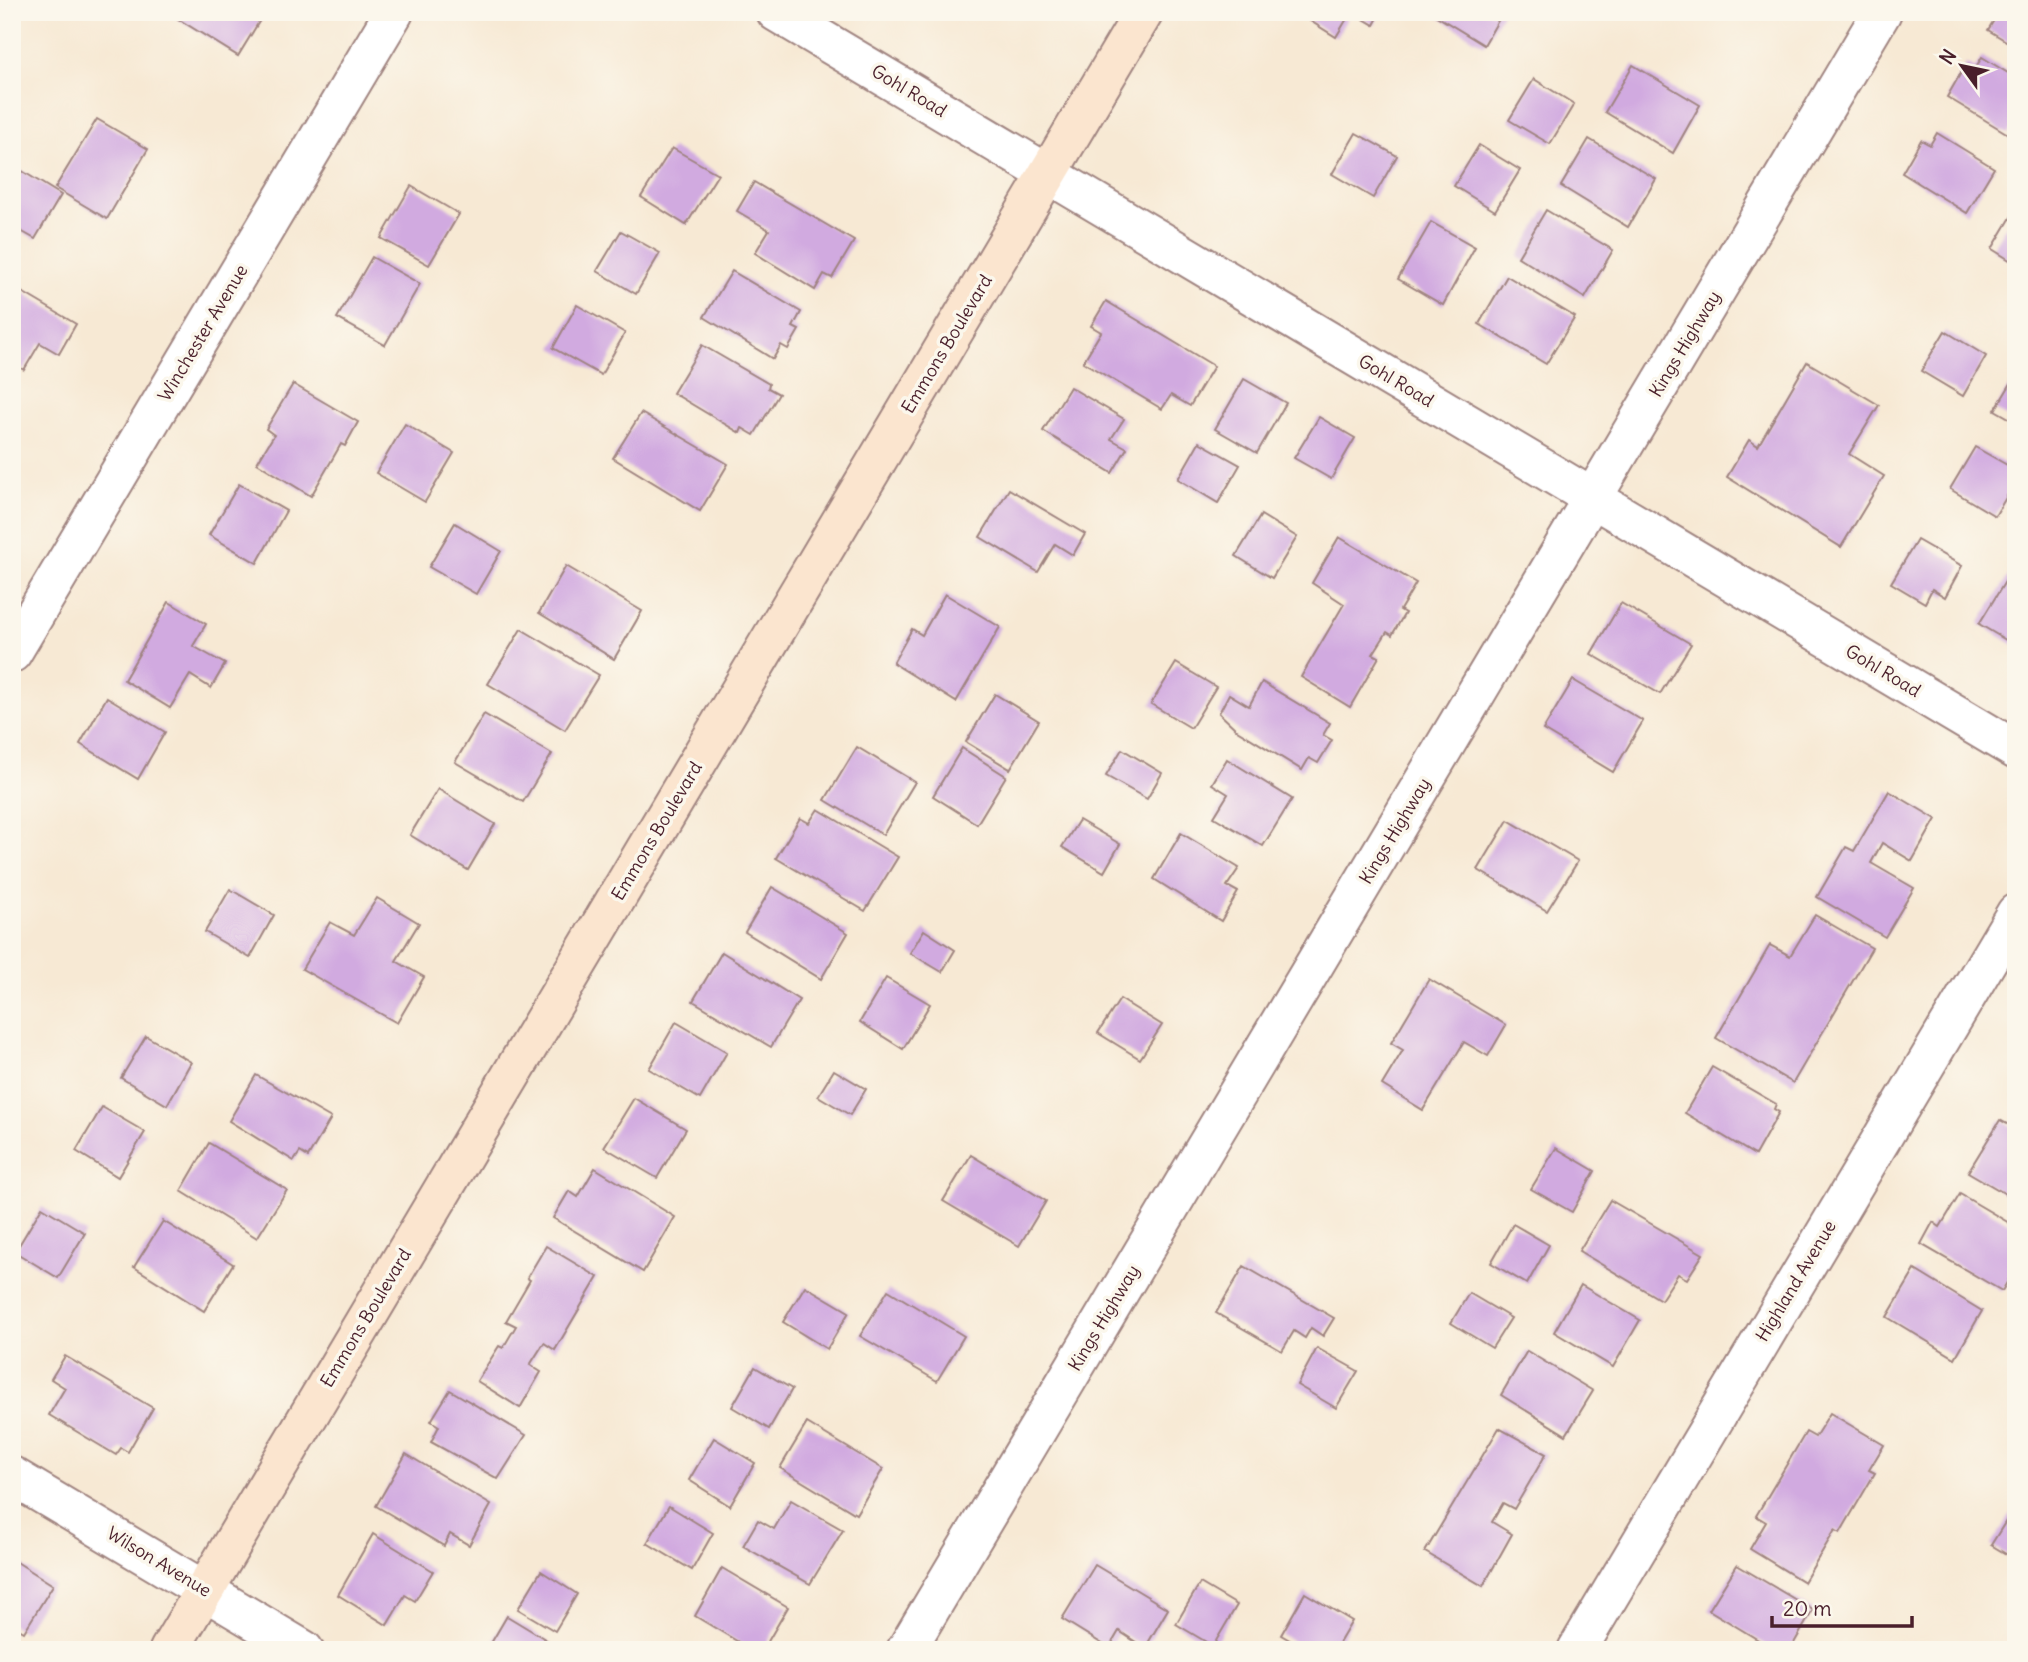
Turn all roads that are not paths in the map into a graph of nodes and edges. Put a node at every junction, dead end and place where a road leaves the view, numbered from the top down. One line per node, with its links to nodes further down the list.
1 (394, 12): 7 (street, Winchester Avenue)
2 (776, 12): 5 (street, Gohl Road)
3 (1144, 12): 5 (street, Emmons Boulevard)
4 (1882, 12): 6 (street, Kings Highway)
5 (1048, 174): 6 (street, Gohl Road); 11 (street, Emmons Boulevard)
6 (1593, 498): 8 (street, Gohl Road); 14 (street, Kings Highway)
7 (12, 653)
8 (2016, 750)
9 (2016, 913): 15 (street, Highland Avenue)
10 (12, 1476): 11 (street, Wilson Avenue)
11 (205, 1589): 12 (street, Emmons Boulevard); 13 (street, Wilson Avenue)
12 (169, 1650)
13 (304, 1650)
14 (906, 1650)
15 (1577, 1650)

